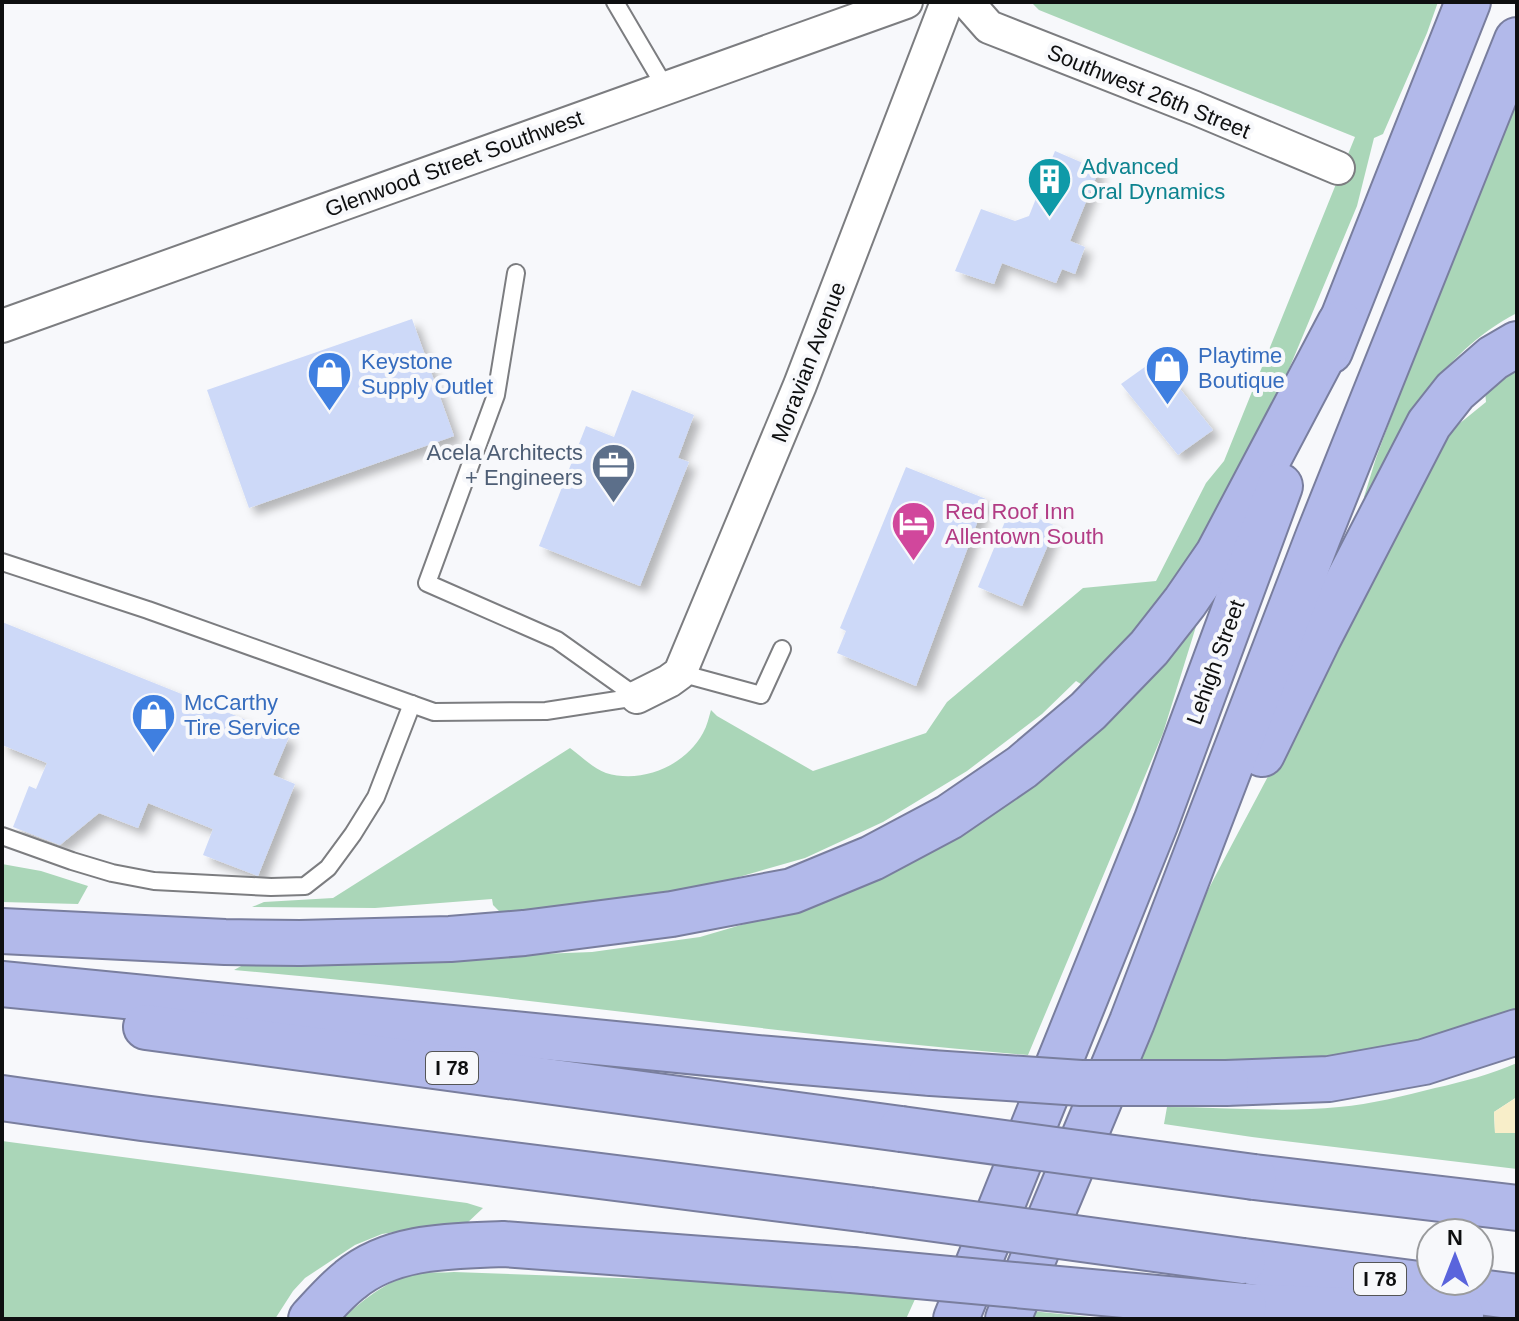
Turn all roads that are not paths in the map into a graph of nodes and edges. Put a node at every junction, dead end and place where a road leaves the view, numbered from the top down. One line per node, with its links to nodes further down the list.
1 (615, 2): 7 (lane)
2 (906, 2): 7 (street, Glenwood Street Southwest)
3 (947, 2): 15 (street, Moravian Avenue)
4 (967, 2): 8 (street, Southwest 26th Street)
5 (1464, 6): 10 (highway, Lehigh Street)
6 (1517, 40): 22 (highway)
7 (665, 87): 11 (street, Glenwood Street Southwest)
8 (1338, 168)
9 (516, 273): 16 (lane)
10 (1340, 323): 19 (highway); 27 (highway, Lehigh Street)
11 (2, 326)
12 (1517, 344): 22 (highway)
13 (2, 562): 17 (lane)
14 (782, 649): 15 (lane)
15 (680, 673): 16 (street)
16 (637, 697): 17 (lane)
17 (412, 704): 18 (lane)
18 (2, 836)
19 (2, 931)
20 (2, 984): 23 (highway, bridge)
21 (2, 1008): 25 (highway, I 78, bridge)
22 (1132, 1022): 30 (highway)
23 (1517, 1032)
24 (2, 1098): 26 (highway, I 78, bridge)
25 (1517, 1208)
26 (1517, 1297)
27 (956, 1316)
28 (1517, 1318): 29 (highway, bridge)
29 (311, 1319)
30 (1008, 1319)

